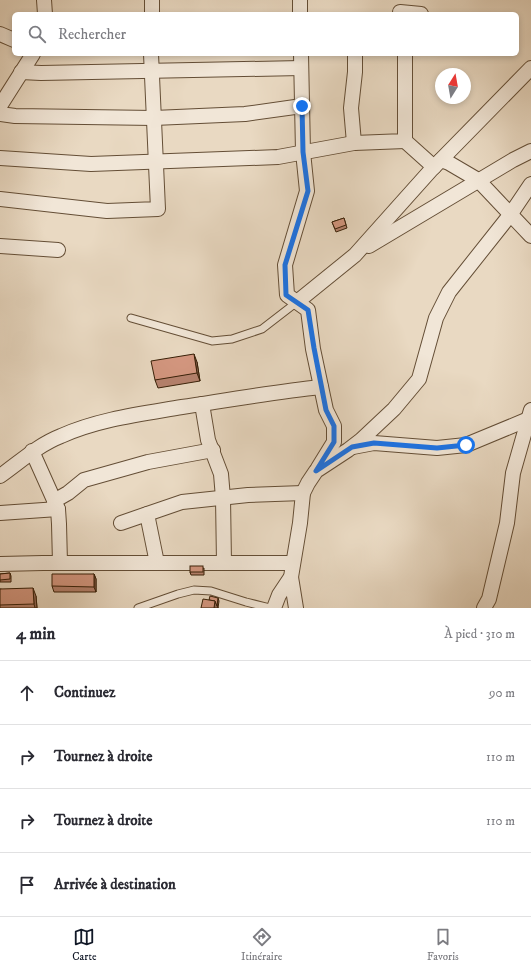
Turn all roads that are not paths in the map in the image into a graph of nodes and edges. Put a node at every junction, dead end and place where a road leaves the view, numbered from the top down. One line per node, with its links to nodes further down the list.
1 (44, 0): 5 (street)
2 (152, 0): 6 (street)
3 (300, 0): 7 (street)
4 (399, 9): 8 (street)
5 (45, 12)
6 (152, 12)
7 (300, 12)
8 (412, 12)
9 (0, 34): 10 (street)
10 (12, 39)
11 (31, 56): 18 (street)
12 (151, 56): 17 (street)
13 (355, 56): 25 (street)
14 (405, 56): 24 (street)
15 (301, 61): 17 (street); 21 (street)
16 (531, 68): 30 (street)
17 (151, 71): 18 (street); 23 (street)
18 (22, 72): 19 (street)
19 (5, 89): 20 (street)
20 (0, 106)
21 (302, 106): 23 (street); 27 (street)
22 (0, 114): 23 (street)
23 (154, 118): 29 (street)
24 (405, 141): 25 (street); 30 (street)
25 (354, 143): 27 (street)
26 (531, 151): 31 (street)
27 (303, 152): 29 (street); 39 (street)
28 (0, 158): 29 (street)
29 (155, 162): 33 (street)
30 (437, 163): 31 (street); 38 (street)
31 (478, 180): 34 (street); 38 (street)
32 (531, 184): 34 (street)
33 (0, 199)
34 (510, 215): 35 (street); 44 (street)
35 (531, 236)
36 (0, 246): 37 (street)
37 (58, 250)
38 (355, 255): 39 (street)
39 (297, 302): 40 (lane); 41 (street)
40 (131, 318)
41 (321, 387): 42 (street); 47 (street)
42 (202, 404): 45 (street); 46 (street)
43 (530, 416): 44 (street); 64 (street)
44 (352, 447): 47 (street)
45 (213, 450): 50 (street); 51 (street)
46 (32, 451): 48 (street); 51 (street)
47 (316, 471): 49 (street)
48 (0, 476)
49 (303, 493): 50 (street); 59 (street)
50 (223, 498): 53 (street); 57 (street)
51 (56, 505): 52 (street); 55 (street)
52 (0, 513)
53 (147, 514): 54 (street); 56 (street)
54 (121, 523)
55 (60, 563): 56 (street); 58 (street)
56 (157, 563): 57 (street)
57 (224, 563): 59 (street)
58 (0, 564)
59 (292, 570): 62 (street); 63 (street)
60 (138, 608): 61 (lane)
61 (270, 608)
62 (274, 608)
63 (296, 608)
64 (484, 608)

